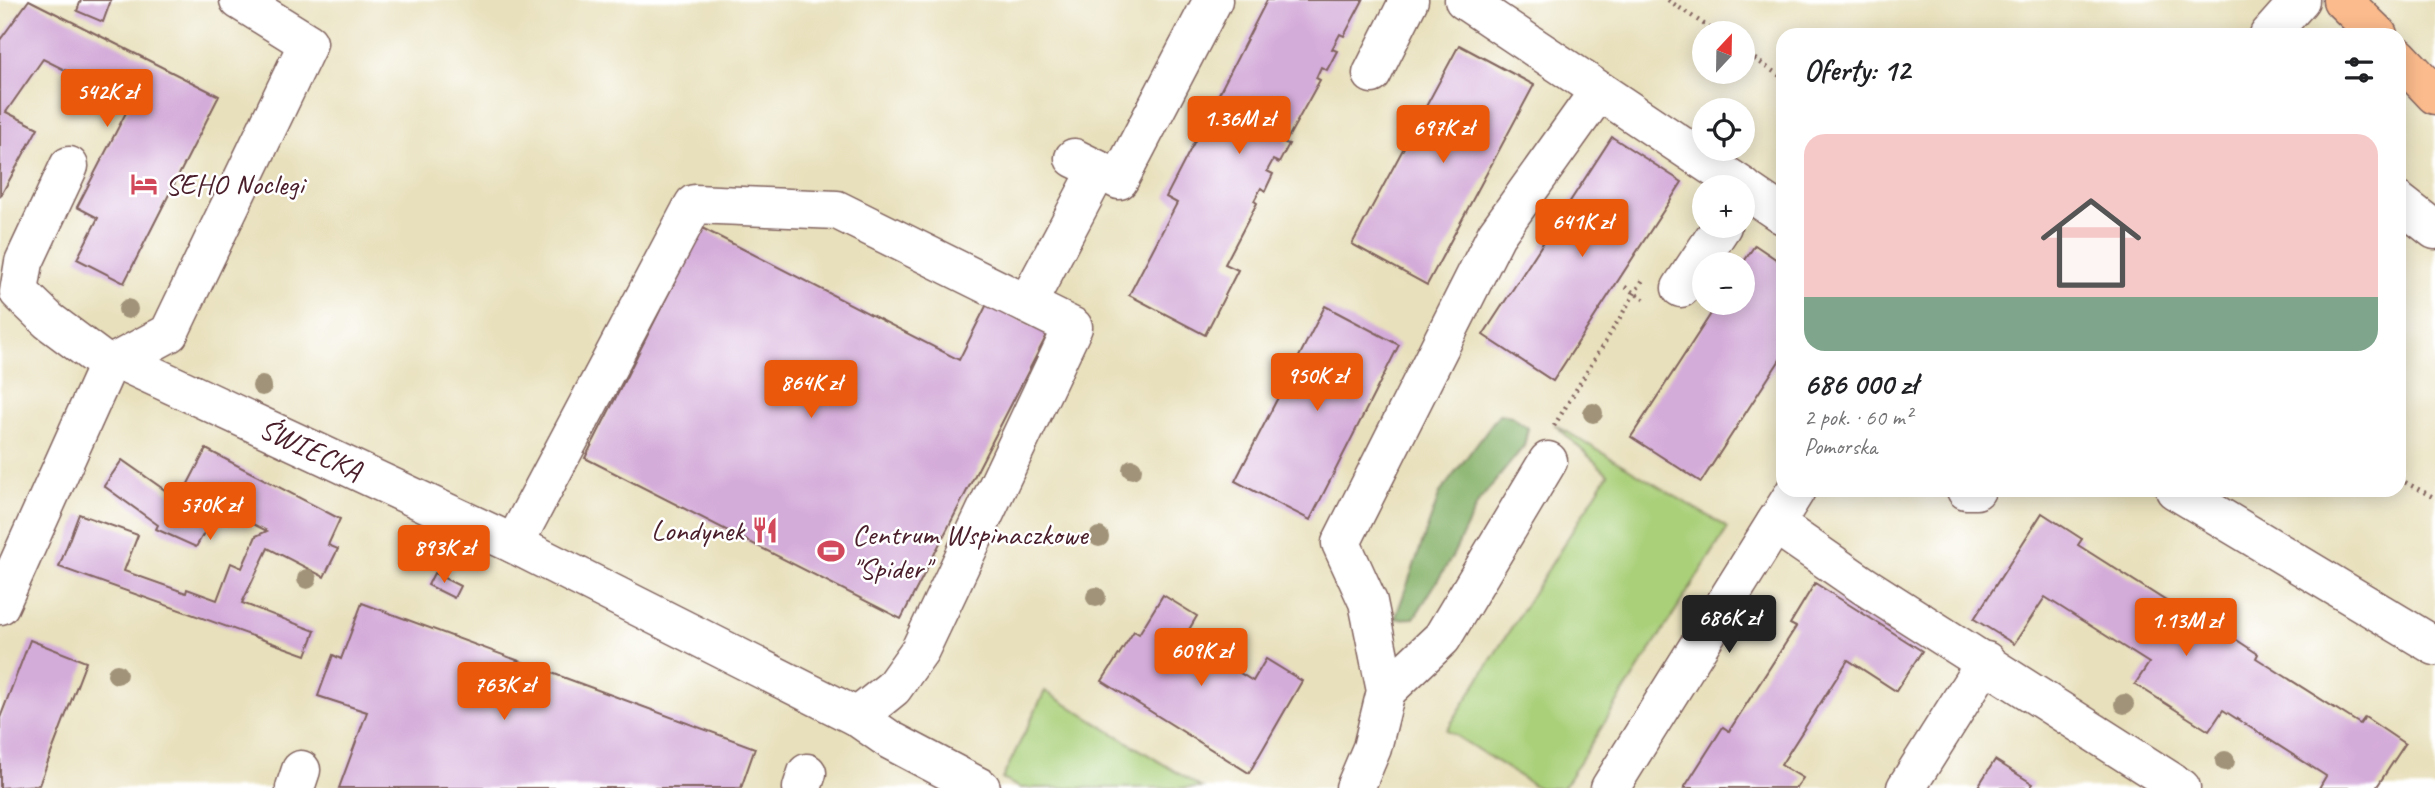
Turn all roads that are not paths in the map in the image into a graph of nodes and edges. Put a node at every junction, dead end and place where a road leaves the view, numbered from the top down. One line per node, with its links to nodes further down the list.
1 (239, 0): 22 (street)
2 (1213, 0): 21 (street)
3 (1409, 0): 10 (street)
4 (1464, 0): 11 (street)
5 (2300, 0): 7 (street)
6 (2342, 0): 8 (main road)
7 (2275, 28)
8 (2371, 28)
9 (2406, 64): 12 (main road)
10 (1372, 74)
11 (1599, 91): 14 (street); 31 (street)
12 (2435, 95)
13 (69, 166): 22 (street, ŚWIECKA)
14 (1722, 175)
15 (1755, 197): 17 (street)
16 (2406, 207): 18 (street)
17 (1776, 211)
18 (2435, 230)
19 (1709, 238): 20 (street)
20 (1665, 279)
21 (1027, 304): 27 (street); 32 (street)
22 (113, 362): 27 (street, ŚWIECKA); 28 (street)
23 (1548, 461): 31 (street)
24 (1793, 497): 26 (street)
25 (2187, 497): 29 (street)
26 (1776, 524): 30 (street); 35 (street)
27 (514, 544): 32 (street, ŚWIECKA)
28 (4, 581)
29 (2435, 646)
30 (1986, 661): 36 (street); 37 (street)
31 (1386, 691): 34 (street)
32 (858, 717): 33 (street, ŚWIECKA)
33 (981, 788)
34 (1354, 788)
35 (1610, 788)
36 (1906, 788)
37 (2180, 788)

